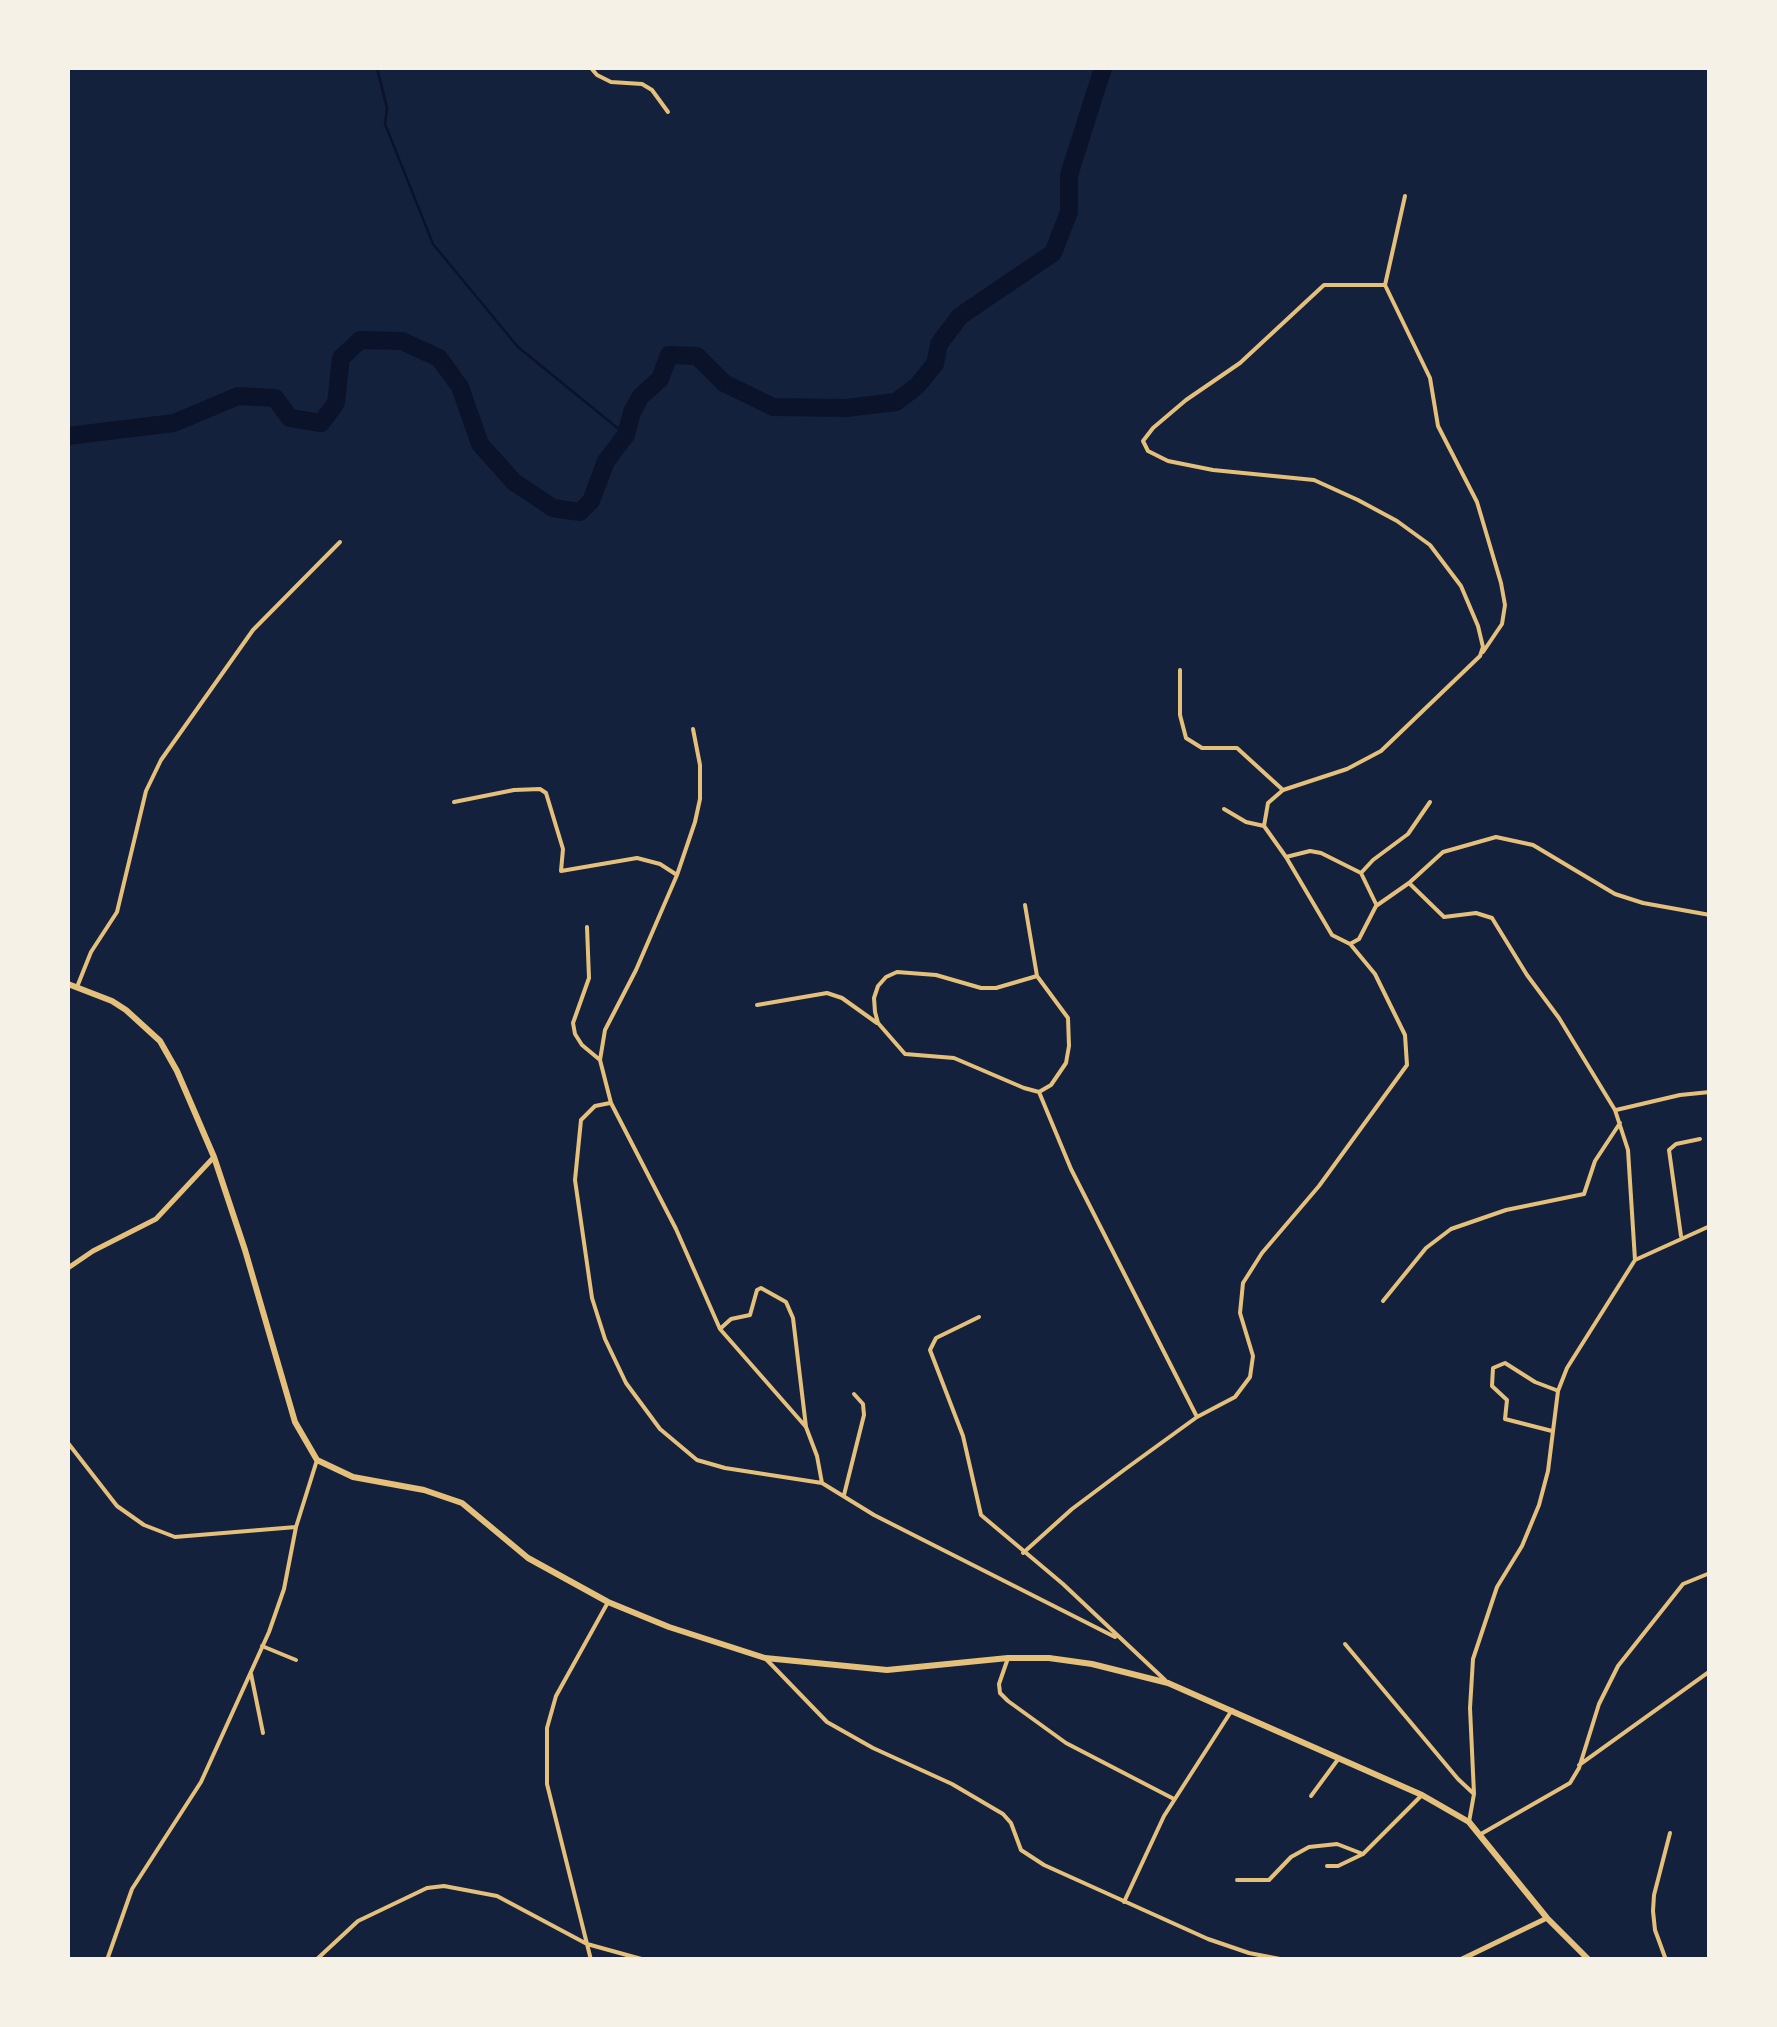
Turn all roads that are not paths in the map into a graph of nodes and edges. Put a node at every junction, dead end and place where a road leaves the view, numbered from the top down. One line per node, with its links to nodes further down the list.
1 (591, 68): 2 (street)
2 (668, 112)
3 (1406, 196): 4 (street)
4 (1385, 284): 6 (street); 6 (street)
5 (340, 542): 25 (street)
6 (1483, 652): 9 (street)
7 (1180, 670): 9 (street)
8 (694, 728): 16 (street)
9 (1283, 790): 13 (street)
10 (454, 802): 16 (street)
11 (1430, 802): 15 (street)
12 (1224, 808): 13 (street)
13 (1264, 826): 14 (street)
14 (1286, 857): 15 (street); 22 (street)
15 (1361, 873): 19 (street)
16 (677, 874): 28 (street)
17 (1409, 883): 19 (street); 20 (street); 32 (street)
18 (1024, 905): 23 (street)
19 (1376, 906): 22 (street)
20 (1710, 915)
21 (587, 926): 28 (street)
22 (1350, 944): 45 (street)
23 (1037, 976): 27 (street); 29 (street)
24 (68, 984): 25 (main road)
25 (77, 987): 35 (main road)
26 (756, 1005): 27 (street)
27 (878, 1023): 29 (street)
28 (600, 1060): 31 (street)
29 (1039, 1092): 45 (street)
30 (1710, 1092): 32 (street)
31 (611, 1103): 42 (street); 50 (street)
32 (1615, 1110): 33 (street)
33 (1620, 1123): 38 (street); 40 (street)
34 (1700, 1139): 37 (street)
35 (214, 1157): 39 (street); 49 (main road)
36 (1710, 1226): 37 (street)
37 (1681, 1236): 38 (street)
38 (1635, 1260): 43 (street)
39 (68, 1268)
40 (1383, 1301)
41 (979, 1316): 53 (street)
42 (720, 1329): 46 (street); 46 (street)
43 (1558, 1391): 47 (street); 47 (street)
44 (854, 1394): 51 (street)
45 (1197, 1417): 53 (street)
46 (806, 1426): 50 (street)
47 (1552, 1432): 69 (street)
48 (68, 1443): 52 (street)
49 (317, 1460): 52 (street); 55 (main road)
50 (822, 1482): 51 (street)
51 (844, 1495): 56 (street)
52 (296, 1527): 58 (street)
53 (1023, 1554): 56 (street)
54 (1710, 1573): 68 (street)
55 (608, 1602): 59 (main road); 81 (street)
56 (1116, 1637): 64 (street)
57 (1345, 1644): 69 (street)
58 (262, 1646): 61 (street); 62 (street)
59 (765, 1658): 60 (main road); 79 (street)
60 (1008, 1658): 64 (main road); 72 (street)
61 (296, 1660)
62 (251, 1670): 66 (street); 82 (street)
63 (1710, 1671): 68 (street)
64 (1168, 1683): 65 (main road)
65 (1232, 1710): 67 (main road); 72 (street)
66 (263, 1733)
67 (1339, 1758): 70 (main road); 71 (street)
68 (1579, 1765): 75 (street)
69 (1474, 1794): 73 (street)
70 (1422, 1795): 73 (main road); 76 (street)
71 (1311, 1796)
72 (1174, 1798): 79 (street)
73 (1468, 1822): 75 (main road)
74 (1670, 1833): 89 (street)
75 (1481, 1834): 80 (main road)
76 (1363, 1854): 77 (street); 78 (street)
77 (1326, 1866)
78 (1238, 1880)
79 (1124, 1902): 86 (street)
80 (1547, 1918): 87 (street); 88 (main road)
81 (588, 1944): 83 (street); 84 (street); 85 (street)
82 (107, 1960)
83 (316, 1960)
84 (591, 1960)
85 (645, 1960)
86 (1285, 1960)
87 (1460, 1960)
88 (1589, 1960)
89 (1666, 1960)

